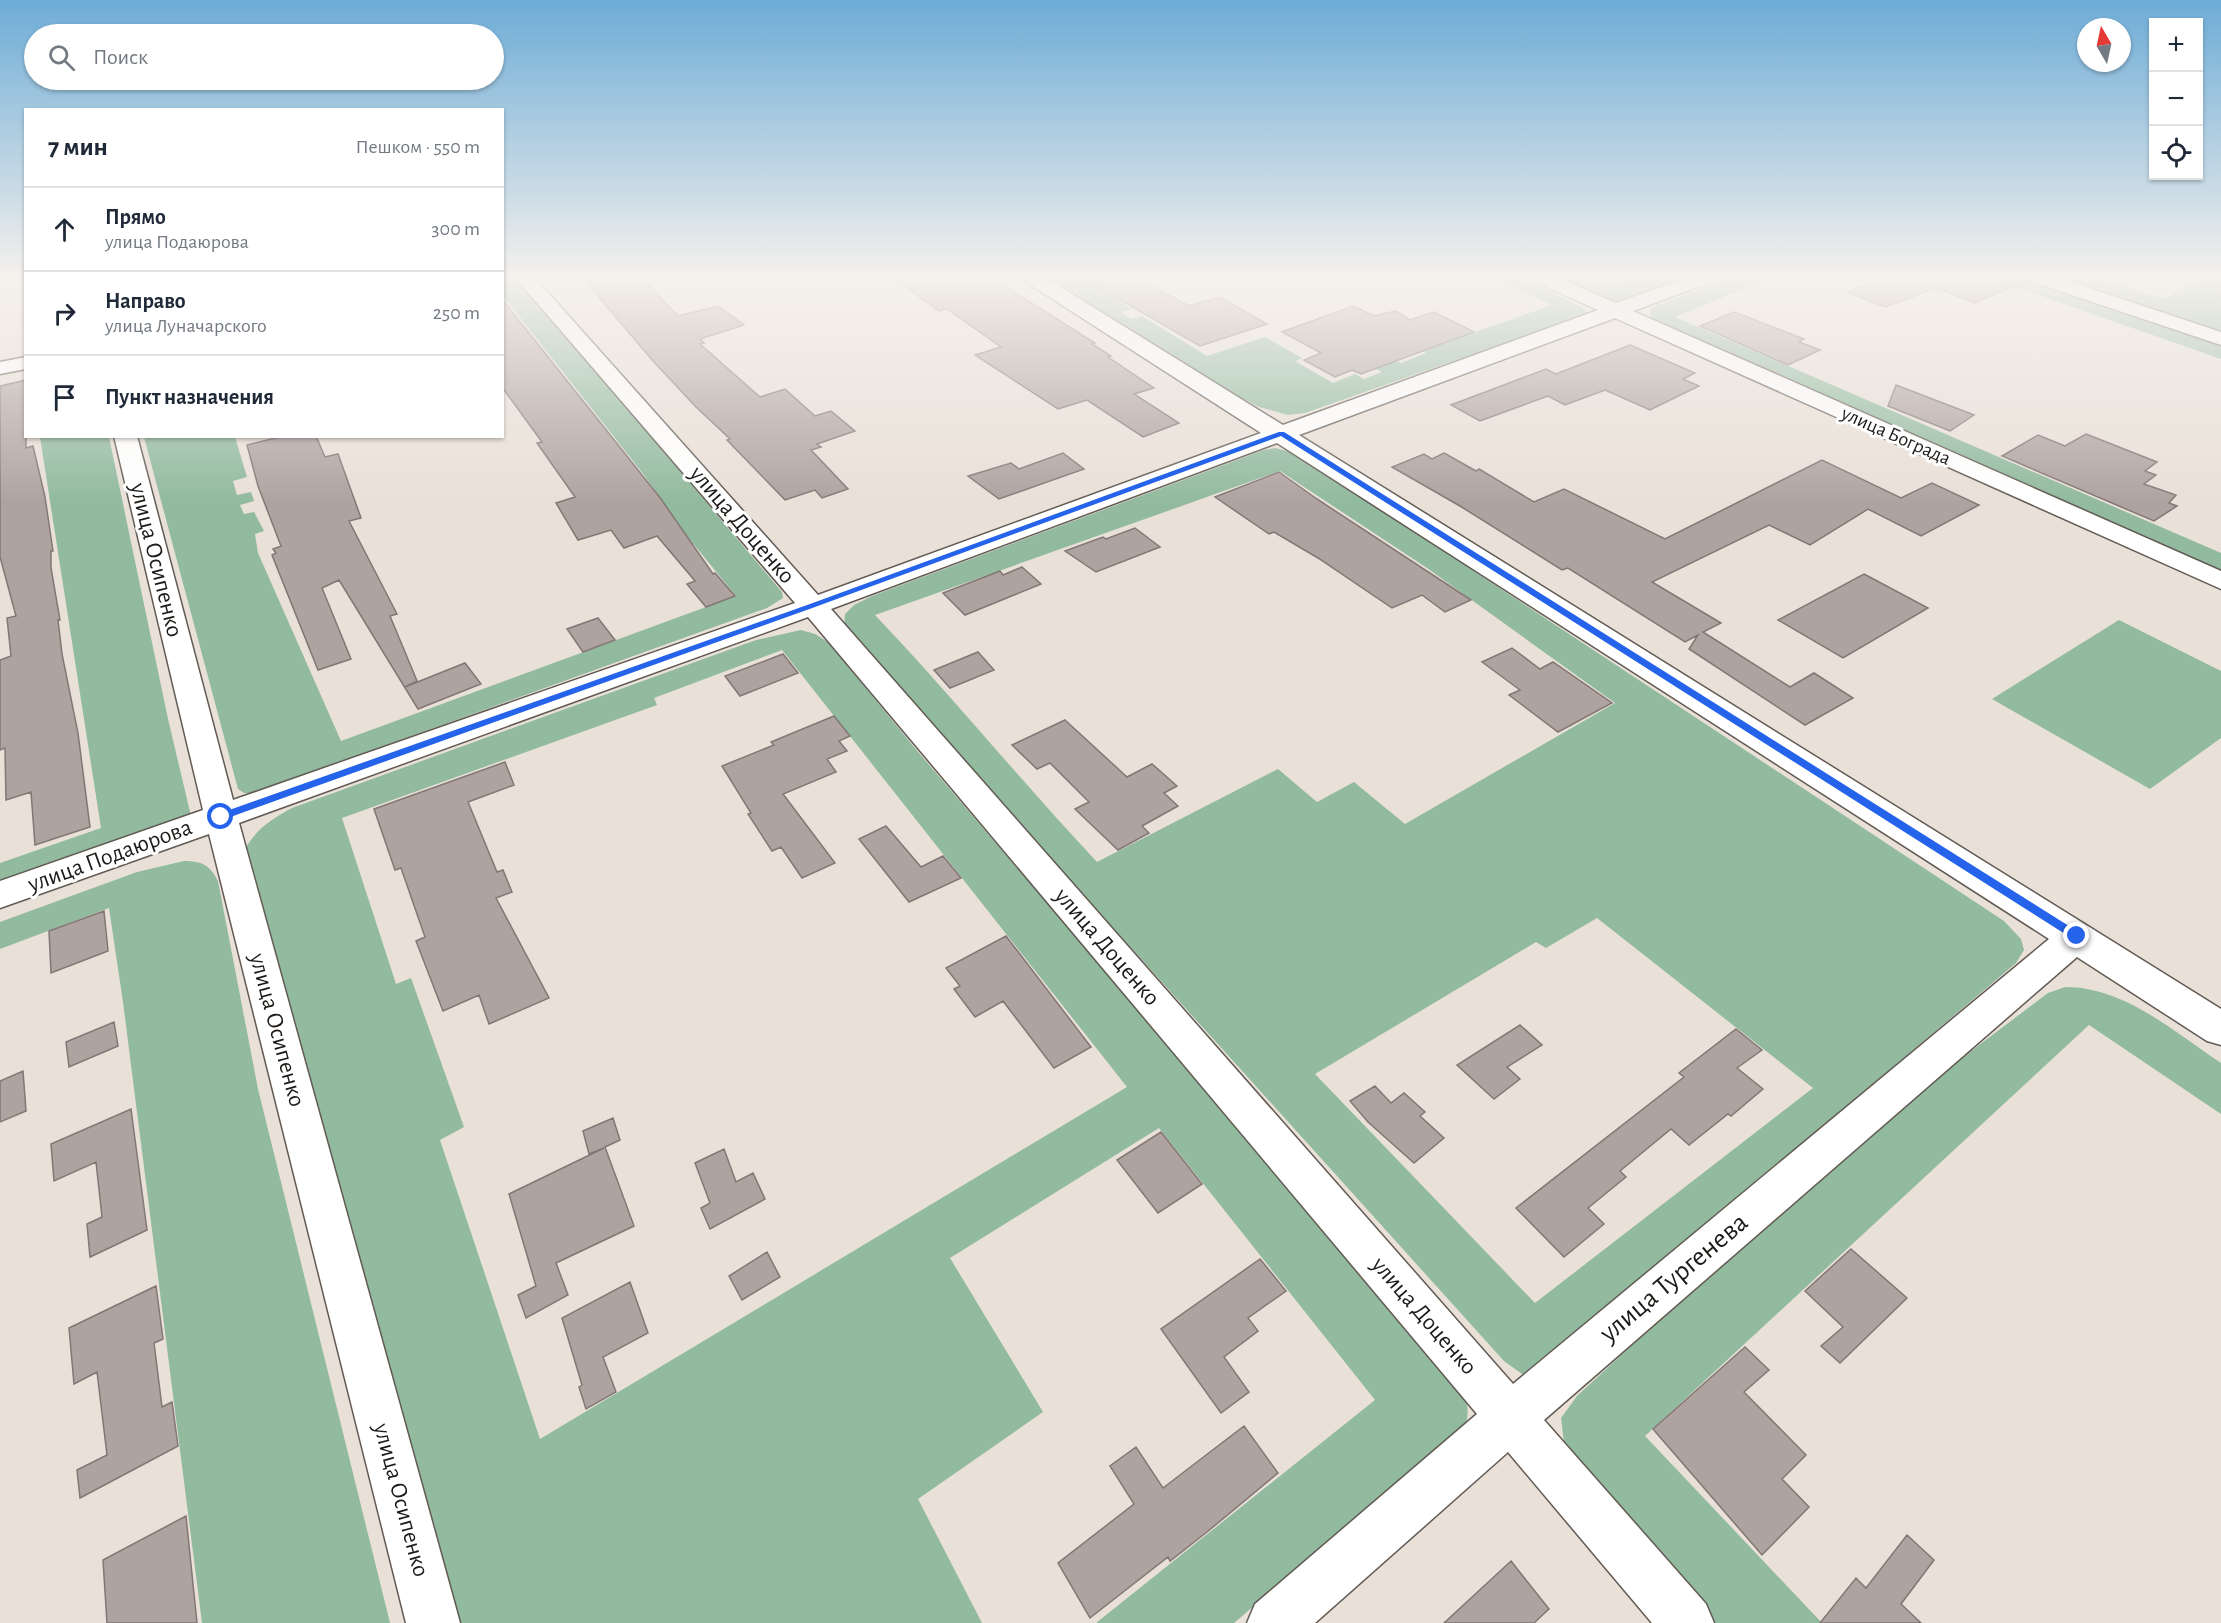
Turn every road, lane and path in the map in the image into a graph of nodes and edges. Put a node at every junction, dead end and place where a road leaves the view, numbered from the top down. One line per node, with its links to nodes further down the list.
1 (590, 352): 10 (street, улица Доценко)
2 (1151, 352): 7 (street)
3 (1504, 352): 7 (street, улица Подаюрова)
4 (1710, 352): 9 (street, улица Бограда)
5 (24, 363): 6 (street)
6 (0, 368)
7 (1282, 434): 10 (street, улица Подаюрова); 13 (street)
8 (126, 438): 11 (street, улица Осипенко)
9 (2221, 581)
10 (813, 606): 11 (street, улица Подаюрова); 15 (street, улица Доценко)
11 (221, 817): 12 (street, улица Подаюрова); 16 (street, улица Осипенко)
12 (0, 895)
13 (2077, 936): 14 (street); 15 (street, улица Тургенева)
14 (2221, 1029)
15 (1511, 1417): 17 (street, улица Тургенева); 18 (street, улица Доценко)
16 (433, 1623)
17 (1274, 1623)
18 (1687, 1623)

